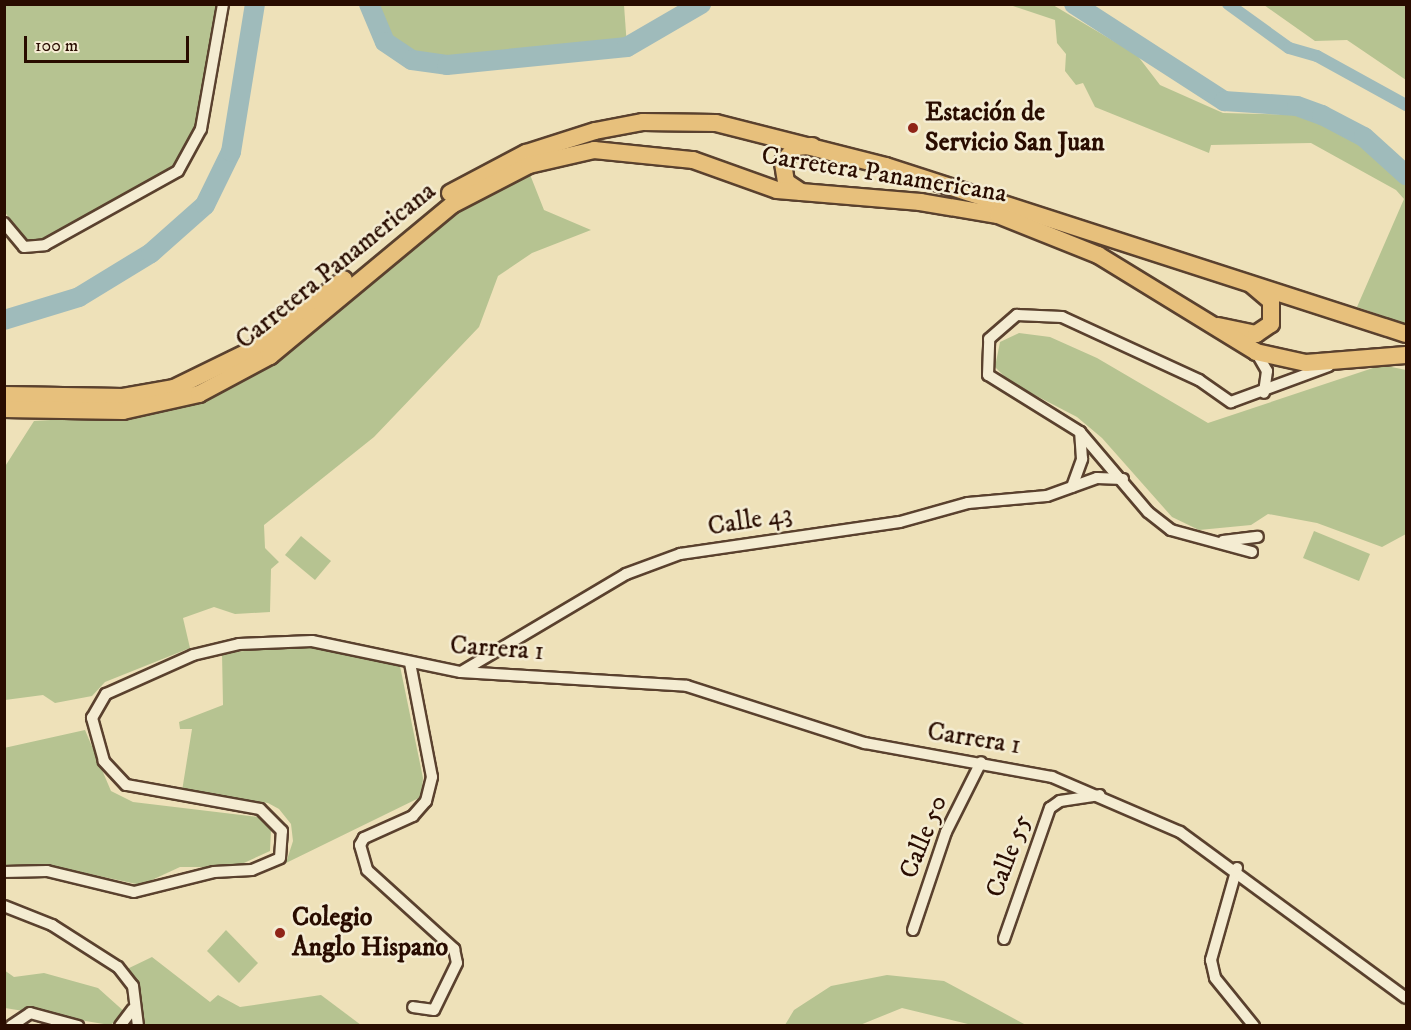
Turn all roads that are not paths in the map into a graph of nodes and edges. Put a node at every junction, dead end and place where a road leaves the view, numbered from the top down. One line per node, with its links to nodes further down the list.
1 (223, 4): 4 (street)
2 (816, 146): 3 (highway); 5 (highway, Carretera Panamericana); 12 (highway, Carretera Panamericana)
3 (802, 193): 6 (highway, Carretera Panamericana); 13 (highway, Carretera Panamericana)
4 (4, 223)
5 (1240, 277): 6 (highway); 7 (highway, Carretera Panamericana)
6 (1189, 316): 8 (highway, Carretera Panamericana)
7 (1407, 334)
8 (1256, 352): 10 (highway, Carretera Panamericana); 11 (street)
9 (1407, 355): 10 (highway, Carretera Panamericana)
10 (1365, 359): 11 (street)
11 (1264, 393): 14 (street)
12 (4, 395)
13 (4, 409)
14 (1080, 432): 15 (street); 16 (street)
15 (1123, 479): 16 (street, Calle 43); 18 (street)
16 (1072, 487): 21 (street, Calle 43)
17 (1258, 537): 18 (street)
18 (1223, 542): 19 (street)
19 (1252, 552)
20 (410, 663): 21 (street, Carrera 1); 25 (street, Carrera 1); 30 (street)
21 (461, 672): 22 (street, Carrera 1)
22 (981, 762): 23 (street, Carrera 1); 27 (street, Calle 50)
23 (1104, 795): 24 (street, Carrera 1); 28 (street, Calle 55)
24 (1237, 868): 29 (street, Carrera 1); 35 (street)
25 (4, 872)
26 (4, 906): 31 (street)
27 (913, 930)
28 (1004, 939)
29 (1407, 998)
30 (413, 1007)
31 (126, 1019): 34 (street)
32 (11, 1026): 33 (street)
33 (78, 1026)
34 (138, 1026)
35 (1254, 1026)

